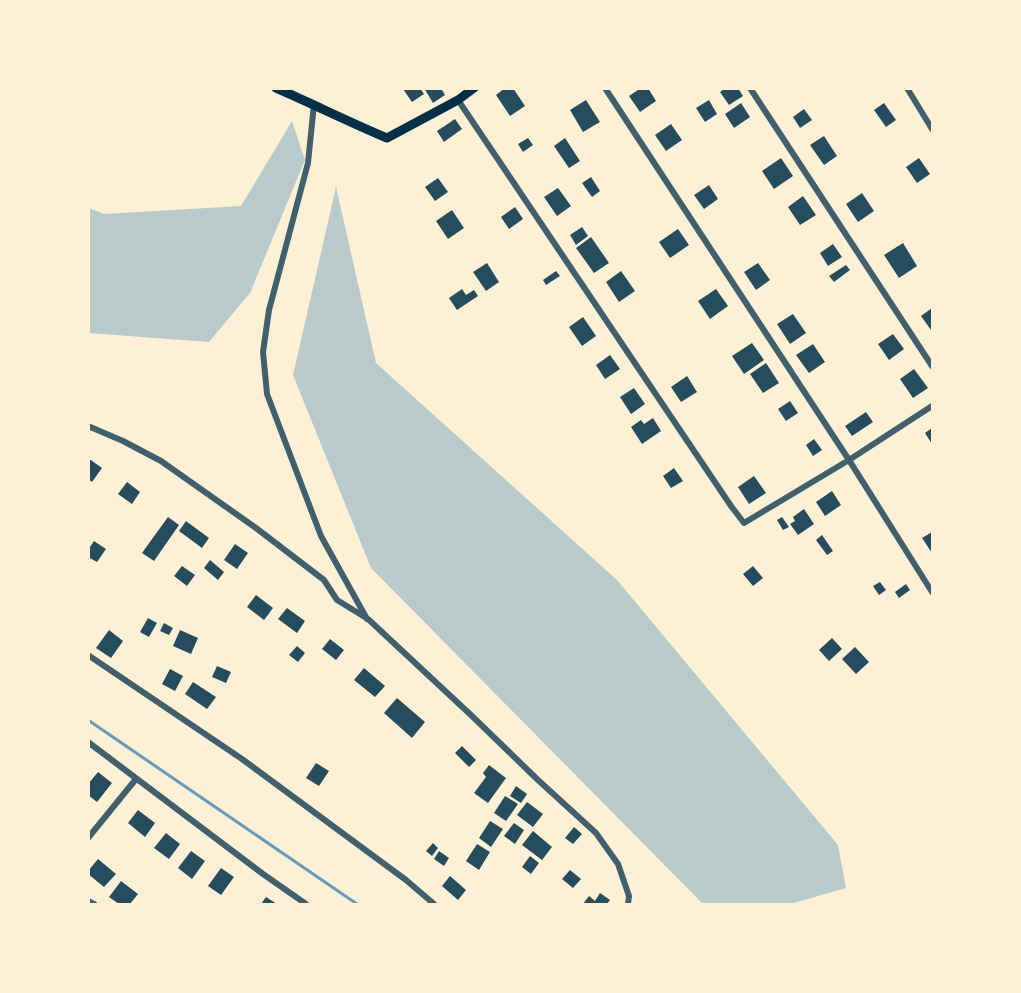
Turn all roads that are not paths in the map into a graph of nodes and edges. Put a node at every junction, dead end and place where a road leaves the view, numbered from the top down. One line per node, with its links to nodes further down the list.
1 (276, 88): 7 (main road)
2 (474, 88): 6 (main road)
3 (604, 88): 12 (street)
4 (750, 88): 9 (street)
5 (907, 88): 8 (street)
6 (458, 100): 7 (main road); 12 (street)
7 (314, 104): 14 (street)
8 (933, 129)
9 (933, 366)
10 (933, 406): 12 (street)
11 (88, 426): 14 (street)
12 (849, 460): 13 (street)
13 (933, 592)
14 (368, 619): 23 (street)
15 (88, 655): 22 (street)
16 (88, 742): 17 (street)
17 (136, 779): 18 (street); 21 (street)
18 (88, 838)
19 (88, 901): 20 (street)
20 (94, 904)
21 (306, 904)
22 (434, 904)
23 (628, 904)

